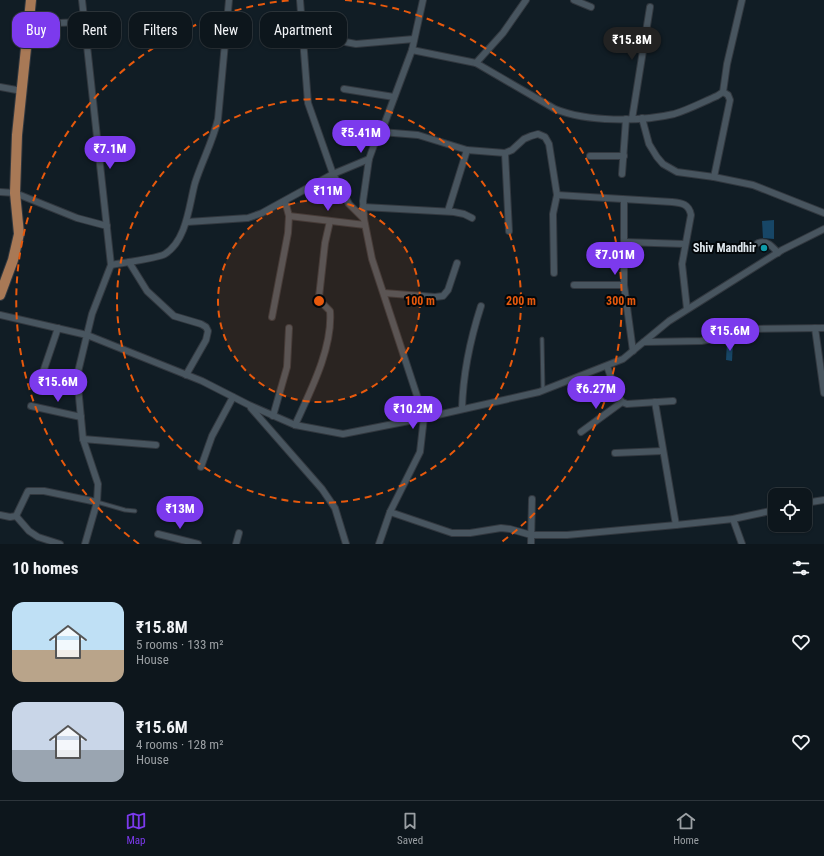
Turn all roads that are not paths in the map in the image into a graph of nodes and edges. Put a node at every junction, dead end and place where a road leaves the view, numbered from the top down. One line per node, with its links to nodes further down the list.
1 (31, 0): 11 (highway)
2 (82, 0): 12 (street)
3 (229, 0): 48 (street)
4 (300, 0): 13 (street)
5 (423, 0): 14 (street)
6 (526, 0): 20 (street)
7 (574, 0): 9 (street)
8 (742, 0): 24 (street)
9 (591, 7)
10 (650, 7): 27 (street)
11 (30, 12)
12 (83, 12)
13 (301, 12)
14 (414, 39): 15 (street); 19 (street)
15 (347, 42)
16 (26, 48): 23 (highway)
17 (87, 48): 50 (street)
18 (304, 48): 34 (street)
19 (412, 50): 20 (street); 25 (street)
20 (476, 63): 27 (street)
21 (0, 87): 23 (street)
22 (344, 90): 25 (street)
23 (22, 91): 38 (highway)
24 (723, 92): 26 (street); 36 (street)
25 (394, 97): 28 (street)
26 (642, 118): 27 (street); 36 (street)
27 (629, 119): 32 (street)
28 (381, 132): 29 (street); 33 (street)
29 (467, 150): 30 (street); 43 (street)
30 (505, 153): 39 (street); 52 (street)
31 (590, 156): 32 (street)
32 (624, 156): 35 (street)
33 (369, 159): 34 (street); 42 (street)
34 (333, 174): 41 (street); 49 (street)
35 (622, 174)
36 (714, 177): 44 (street)
37 (0, 192): 38 (street)
38 (15, 192): 50 (street); 64 (highway)
39 (557, 195): 40 (street); 60 (street)
40 (624, 200): 53 (street); 55 (street)
41 (285, 201): 45 (street); 48 (street)
42 (363, 207): 43 (street); 49 (street)
43 (448, 211): 46 (street)
44 (824, 213)
45 (289, 216): 47 (street); 68 (street)
46 (472, 218)
47 (330, 221): 49 (street); 92 (street)
48 (187, 222): 57 (street)
49 (365, 222): 63 (street)
50 (107, 226): 59 (street)
51 (824, 229): 56 (street)
52 (509, 231)
53 (624, 242): 55 (street); 62 (street)
54 (758, 243): 56 (street)
55 (685, 244): 66 (street)
56 (778, 253): 66 (street)
57 (129, 262): 59 (street); 78 (street)
58 (457, 263): 63 (street)
59 (112, 265): 73 (street)
60 (554, 273)
61 (574, 285): 62 (street)
62 (624, 285): 76 (street)
63 (384, 292): 91 (street)
64 (0, 294)
65 (481, 306): 88 (street)
66 (688, 309): 75 (street)
67 (0, 315): 69 (street)
68 (272, 317)
69 (58, 328): 73 (street); 79 (street)
70 (289, 328): 89 (street)
71 (815, 328): 72 (street); 75 (street); 81 (street)
72 (824, 328)
73 (87, 335): 78 (street); 90 (street)
74 (542, 339): 80 (lane)
75 (644, 342): 76 (street)
76 (633, 351): 77 (street)
77 (607, 366): 80 (street); 84 (street)
78 (186, 375): 82 (street)
79 (40, 381)
80 (543, 390): 88 (street)
81 (824, 393)
82 (233, 397): 87 (street); 98 (street)
83 (673, 401): 85 (street)
84 (622, 402): 85 (street); 93 (street)
85 (655, 402): 96 (street)
86 (31, 406): 90 (street)
87 (249, 406): 89 (street); 117 (street)
88 (462, 409): 91 (street)
89 (273, 416): 92 (street)
90 (81, 418): 94 (street)
91 (424, 418): 92 (street); 105 (street)
92 (295, 425)
93 (581, 432)
94 (83, 439): 95 (street); 101 (street)
95 (156, 445)
96 (664, 451): 97 (street); 109 (street)
97 (615, 453)
98 (201, 467)
99 (532, 499): 112 (street)
100 (824, 500): 102 (street)
101 (97, 502): 103 (lane); 107 (street); 114 (street)
102 (812, 503)
103 (135, 511)
104 (768, 511): 108 (street)
105 (390, 512): 112 (street); 118 (street)
106 (0, 515): 107 (street)
107 (16, 516): 113 (street)
108 (733, 518): 109 (street); 120 (street)
109 (676, 525): 112 (street)
110 (158, 534): 115 (street)
111 (239, 534): 116 (street)
112 (531, 535): 119 (street)
113 (60, 544)
114 (85, 544)
115 (198, 544)
116 (236, 544)
117 (346, 544)
118 (379, 544)
119 (531, 544)
120 (742, 544)

